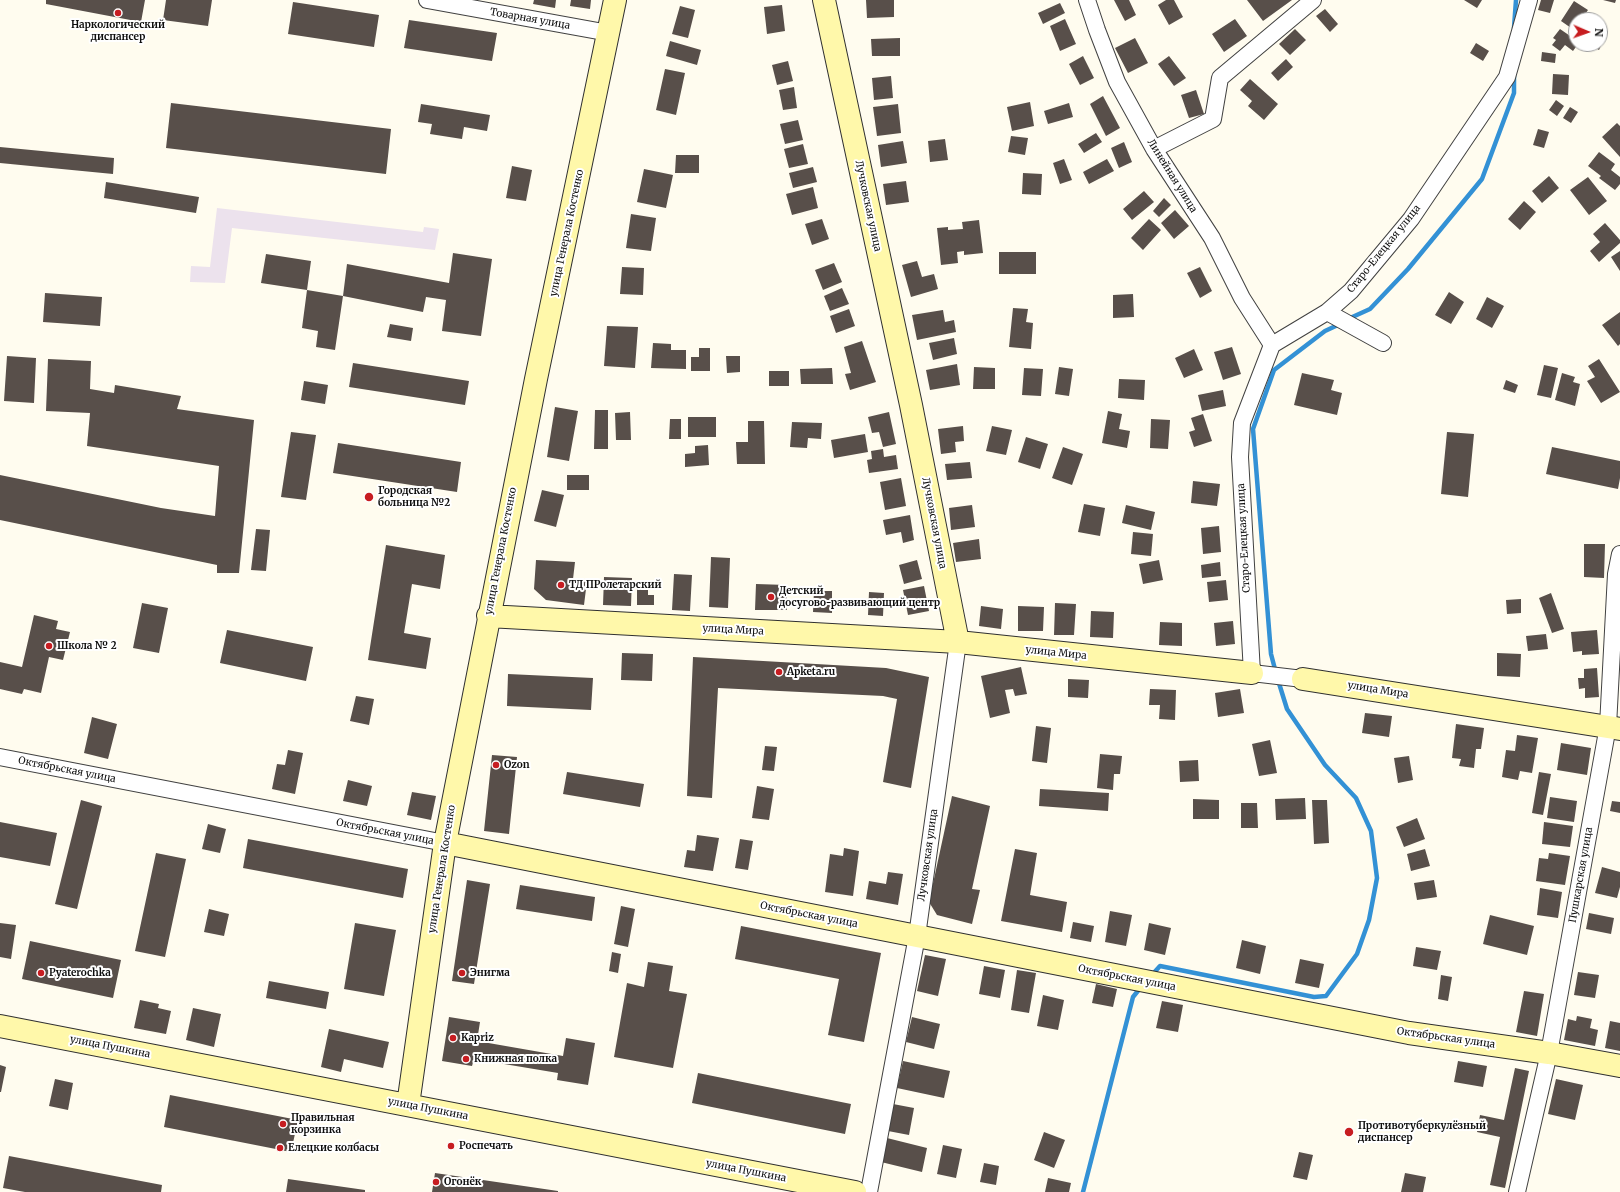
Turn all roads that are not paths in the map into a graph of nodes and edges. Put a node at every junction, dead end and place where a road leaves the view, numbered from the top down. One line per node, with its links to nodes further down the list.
1 (427, 0): 7 (street, Товарная улица)
2 (615, 0): 7 (street, улица Генерала Костенко)
3 (824, 0): 14 (street, Лучковская улица)
4 (1088, 0): 8 (street, Линейная улица)
5 (1313, 0): 8 (street)
6 (1529, 0): 9 (street, Старо-Елецкая улица)
7 (608, 33): 13 (street, улица Генерала Костенко)
8 (1154, 149): 11 (street, Линейная улица)
9 (1327, 312): 10 (street); 11 (street, Старо-Елецкая улица)
10 (1382, 343)
11 (1272, 345): 15 (street, Старо-Елецкая улица)
12 (1620, 554): 17 (street, Пушкарская улица)
13 (488, 616): 14 (street, улица Мира); 19 (street, улица Генерала Костенко)
14 (958, 642): 15 (street, улица Мира); 20 (street, Лучковская улица)
15 (1252, 673): 16 (street, улица Мира)
16 (1303, 679): 17 (street, улица Мира)
17 (1614, 728): 22 (street, Пушкарская улица)
18 (0, 756): 19 (street, Октябрьская улица)
19 (445, 843): 20 (street, Октябрьская улица); 24 (street, улица Генерала Костенко)
20 (917, 936): 22 (street, Октябрьская улица); 26 (street, Лучковская улица)
21 (0, 1026): 24 (street, улица Пушкина)
22 (1549, 1053): 23 (street, Октябрьская улица); 27 (street, Пушкарская улица)
23 (1620, 1066)
24 (408, 1105): 25 (street, улица Пушкина)
25 (855, 1192)
26 (869, 1192)
27 (1517, 1192)

